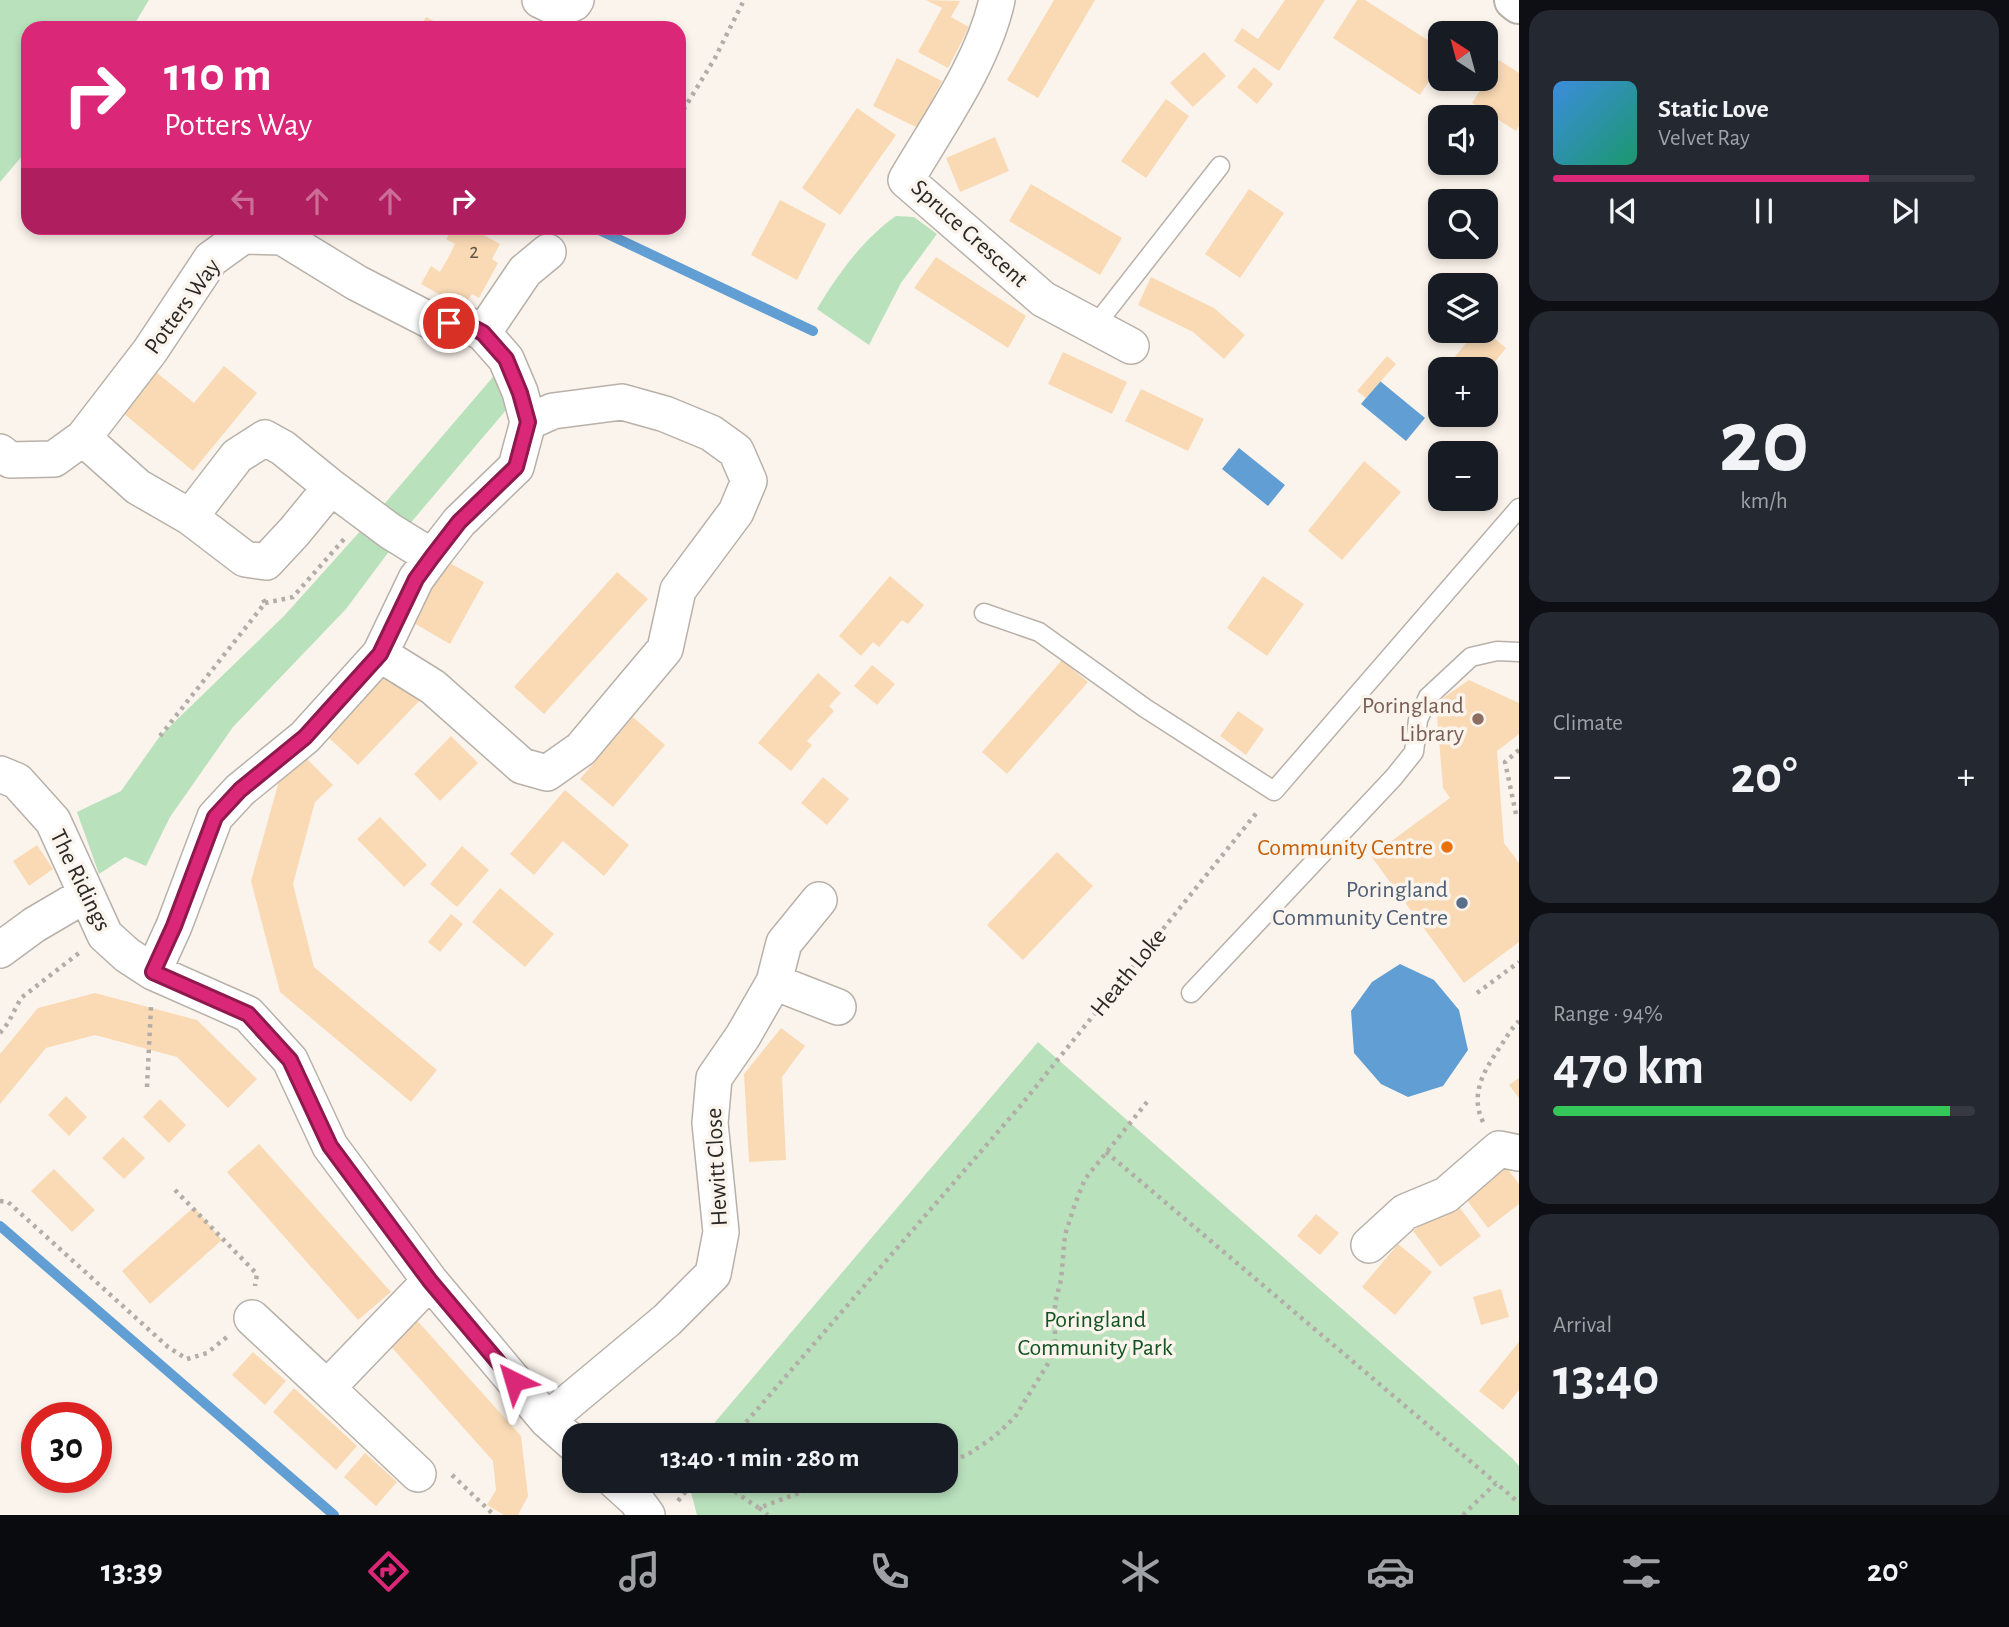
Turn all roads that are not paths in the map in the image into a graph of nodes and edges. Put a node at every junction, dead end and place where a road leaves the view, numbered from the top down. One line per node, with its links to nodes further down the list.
1 (540, 0): 2 (street)
2 (576, 0)
3 (997, 0): 8 (street, Spruce Crescent)
4 (1514, 0): 5 (main road)
5 (1519, 4)
6 (1220, 166): 8 (lane)
7 (548, 252): 9 (street)
8 (1094, 327): 10 (street, Spruce Crescent)
9 (483, 333): 11 (street); 12 (street, Potters Way)
10 (1131, 346)
11 (528, 422): 17 (street); 20 (street)
12 (83, 438): 13 (street, Potters Way); 16 (street)
13 (0, 452)
14 (331, 487): 16 (street); 16 (street); 17 (street)
15 (1519, 508): 18 (lane)
16 (190, 517)
17 (432, 557): 20 (street)
18 (984, 613)
19 (1519, 652): 27 (lane)
20 (380, 654): 25 (street)
21 (0, 774): 22 (street, The Ridings)
22 (85, 895): 24 (street); 25 (street, The Ridings)
23 (819, 900): 26 (street, Hewitt Close)
24 (0, 950)
25 (153, 972): 31 (street, The Ridings)
26 (774, 982): 28 (street); 34 (street, Hewitt Close)
27 (1191, 993)
28 (838, 1007)
29 (1509, 1151): 30 (street)
30 (1369, 1245)
31 (430, 1281): 33 (street); 34 (street, The Ridings)
32 (252, 1318): 33 (street)
33 (327, 1388): 36 (street)
34 (547, 1420): 35 (street, The Ridings)
35 (562, 1433)
36 (418, 1474)
37 (628, 1493): 38 (street)
38 (661, 1509)

